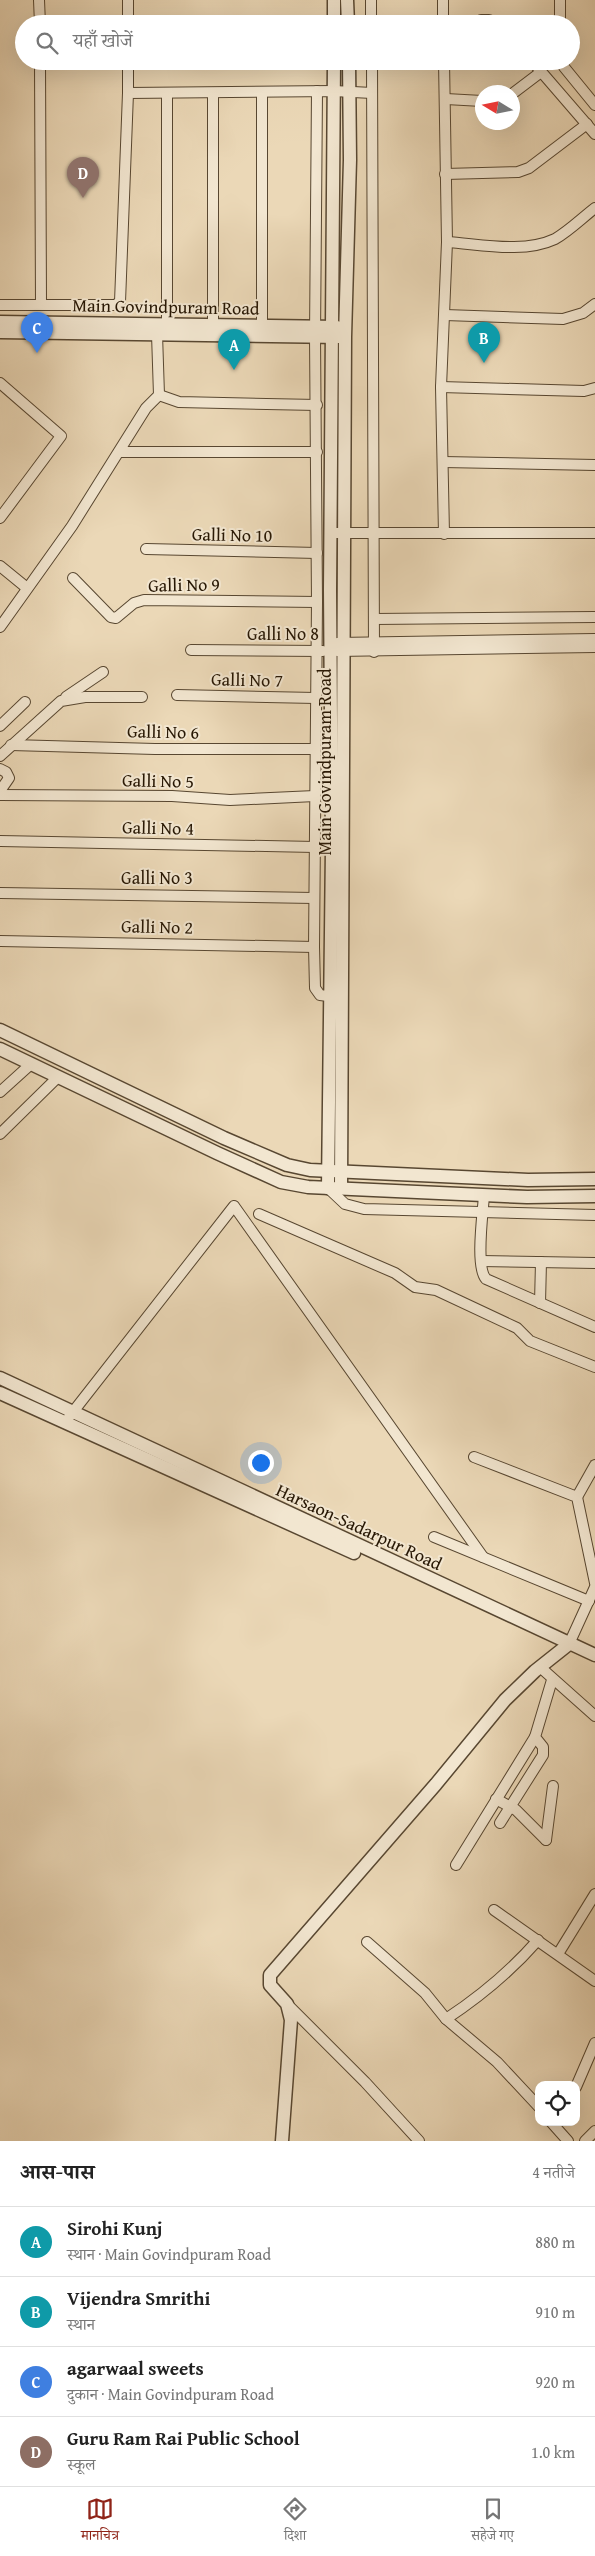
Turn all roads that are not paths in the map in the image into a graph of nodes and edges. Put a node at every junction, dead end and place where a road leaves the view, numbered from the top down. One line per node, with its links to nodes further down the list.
1 (40, 0): 8 (street)
2 (128, 0): 9 (street)
3 (334, 0): 10 (street)
4 (347, 0): 11 (street)
5 (371, 0): 12 (street)
6 (444, 0): 13 (street)
7 (560, 0): 14 (street)
8 (40, 15)
9 (128, 15)
10 (334, 15)
11 (348, 15)
12 (371, 15)
13 (443, 15)
14 (560, 15)
15 (40, 70): 42 (street)
16 (128, 70): 29 (street)
17 (334, 70): 24 (street, Main Govindpuram Road)
18 (349, 70): 26 (street, Main Govindpuram Road)
19 (372, 70): 28 (street)
20 (444, 70): 32 (street)
21 (567, 70): 33 (street)
22 (541, 72): 23 (street); 35 (street)
23 (520, 88)
24 (334, 90): 25 (street); 26 (street); 50 (street, Main Govindpuram Road)
25 (316, 91): 27 (street); 48 (street)
26 (350, 91): 28 (street); 51 (street, Main Govindpuram Road)
27 (262, 92): 31 (street); 47 (street)
28 (372, 92): 64 (street)
29 (128, 93): 30 (street); 42 (street)
30 (167, 93): 31 (street); 45 (street)
31 (213, 93): 46 (street)
32 (446, 99): 34 (street); 37 (street)
33 (594, 100)
34 (475, 101)
35 (587, 124): 36 (street); 37 (street)
36 (595, 134)
37 (445, 174): 39 (street)
38 (595, 208): 39 (street)
39 (447, 242): 43 (street)
40 (595, 304): 43 (street)
41 (0, 305): 42 (street)
42 (41, 305)
43 (445, 315): 54 (street)
44 (0, 322): 45 (street, Main Govindpuram Road)
45 (167, 324): 46 (street, Main Govindpuram Road)
46 (213, 325): 47 (street, Main Govindpuram Road)
47 (262, 326): 48 (street, Main Govindpuram Road)
48 (315, 331): 50 (street, Main Govindpuram Road); 52 (street, Main Govindpuram Road); 57 (street)
49 (0, 332): 52 (street, Main Govindpuram Road)
50 (331, 332): 51 (street, Main Govindpuram Road); 63 (street, Main Govindpuram Road)
51 (345, 332): 66 (street, Main Govindpuram Road)
52 (157, 334): 56 (street)
53 (0, 382): 62 (street)
54 (441, 387): 55 (street); 60 (street)
55 (595, 388)
56 (159, 395): 57 (street); 58 (street)
57 (317, 405): 59 (street)
58 (119, 452): 59 (street); 72 (street)
59 (317, 452): 69 (street)
60 (443, 462): 61 (street); 67 (street)
61 (595, 465)
62 (0, 518)
63 (330, 533): 66 (street); 78 (street, Main Govindpuram Road)
64 (374, 533): 66 (street); 67 (street); 75 (street)
65 (595, 533): 67 (street)
66 (344, 534): 78 (street, Main Govindpuram Road)
67 (444, 534)
68 (146, 549): 69 (street, Galli No 10)
69 (317, 553): 73 (street)
70 (0, 566): 72 (street)
71 (73, 578): 73 (street, Galli No 9)
72 (27, 588): 76 (street)
73 (318, 602): 82 (street)
74 (595, 617): 75 (street)
75 (374, 618): 79 (street)
76 (0, 626)
77 (595, 639): 79 (street)
78 (337, 647): 79 (street, Galli No 8); 82 (street, Galli No 8); 103 (street, Main Govindpuram Road)
79 (374, 647): 80 (street)
80 (595, 647)
81 (191, 650): 82 (street, Galli No 8)
82 (317, 651): 86 (street)
83 (103, 672): 87 (street)
84 (177, 694): 86 (street, Galli No 7)
85 (142, 697): 87 (street)
86 (316, 698): 91 (street)
87 (61, 701): 90 (street)
88 (25, 702): 89 (street)
89 (0, 726)
90 (12, 746): 91 (street, Galli No 6); 92 (street)
91 (315, 749): 96 (street)
92 (0, 756)
93 (0, 769): 94 (street)
94 (0, 791)
95 (0, 795): 96 (street, Galli No 5)
96 (315, 796): 98 (street)
97 (0, 841): 98 (street, Galli No 4)
98 (315, 847): 100 (street)
99 (0, 894): 100 (street, Galli No 3)
100 (314, 898): 102 (street)
101 (0, 941): 102 (street, Galli No 2)
102 (314, 947): 103 (street)
103 (336, 997): 110 (street, Main Govindpuram Road); 111 (street, Main Govindpuram Road)
104 (0, 1030): 110 (street)
105 (0, 1049): 106 (street)
106 (31, 1064): 107 (street); 108 (street)
107 (58, 1077): 109 (street); 113 (street)
108 (0, 1092)
109 (0, 1134)
110 (328, 1170): 111 (street); 113 (street, Main Govindpuram Road)
111 (342, 1171): 112 (street); 114 (street, Main Govindpuram Road)
112 (595, 1179)
113 (328, 1188): 114 (street); 117 (street)
114 (342, 1188): 115 (street)
115 (484, 1195): 116 (street); 117 (street)
116 (595, 1196)
117 (484, 1212): 119 (street); 120 (street)
118 (259, 1214): 125 (street)
119 (595, 1215)
120 (481, 1261): 121 (street); 123 (street)
121 (541, 1262): 122 (street); 123 (street)
122 (595, 1264)
123 (540, 1303): 124 (street)
124 (595, 1327)
125 (595, 1367)
126 (0, 1378): 128 (street, Harsaon-Sadarpur Road)
127 (0, 1393): 129 (street, Harsaon-Sadarpur Road)
128 (73, 1413): 129 (street); 135 (street); 138 (street, Harsaon-Sadarpur Road)
129 (63, 1422): 138 (street, Harsaon-Sadarpur Road)
130 (474, 1457): 132 (street)
131 (595, 1465): 132 (street)
132 (577, 1497): 134 (street)
133 (434, 1537): 135 (street)
134 (590, 1541): 136 (street)
135 (483, 1557): 137 (street)
136 (595, 1585): 137 (street)
137 (589, 1601): 138 (street)
138 (567, 1646): 139 (street, Harsaon-Sadarpur Road); 140 (street, Harsaon-Sadarpur Road); 141 (street)
139 (595, 1655)
140 (595, 1663)
141 (540, 1667): 142 (street); 156 (street)
142 (552, 1680): 143 (street); 144 (street)
143 (595, 1716)
144 (535, 1738): 146 (street); 147 (street)
145 (553, 1786): 147 (street)
146 (496, 1799): 147 (street); 149 (street)
147 (510, 1807): 148 (street)
148 (500, 1823)
149 (456, 1865)
150 (595, 1894): 154 (street)
151 (494, 1910): 152 (street)
152 (538, 1940): 154 (street); 157 (street)
153 (367, 1942): 157 (street)
154 (558, 1954): 155 (street)
155 (595, 1981)
156 (287, 2004): 163 (street); 164 (street)
157 (446, 2019): 160 (street)
158 (595, 2043): 159 (street)
159 (579, 2081)
160 (535, 2103)
161 (557, 2126): 165 (street)
162 (595, 2131): 166 (street)
163 (282, 2141)
164 (419, 2141)
165 (568, 2141)
166 (585, 2141)

